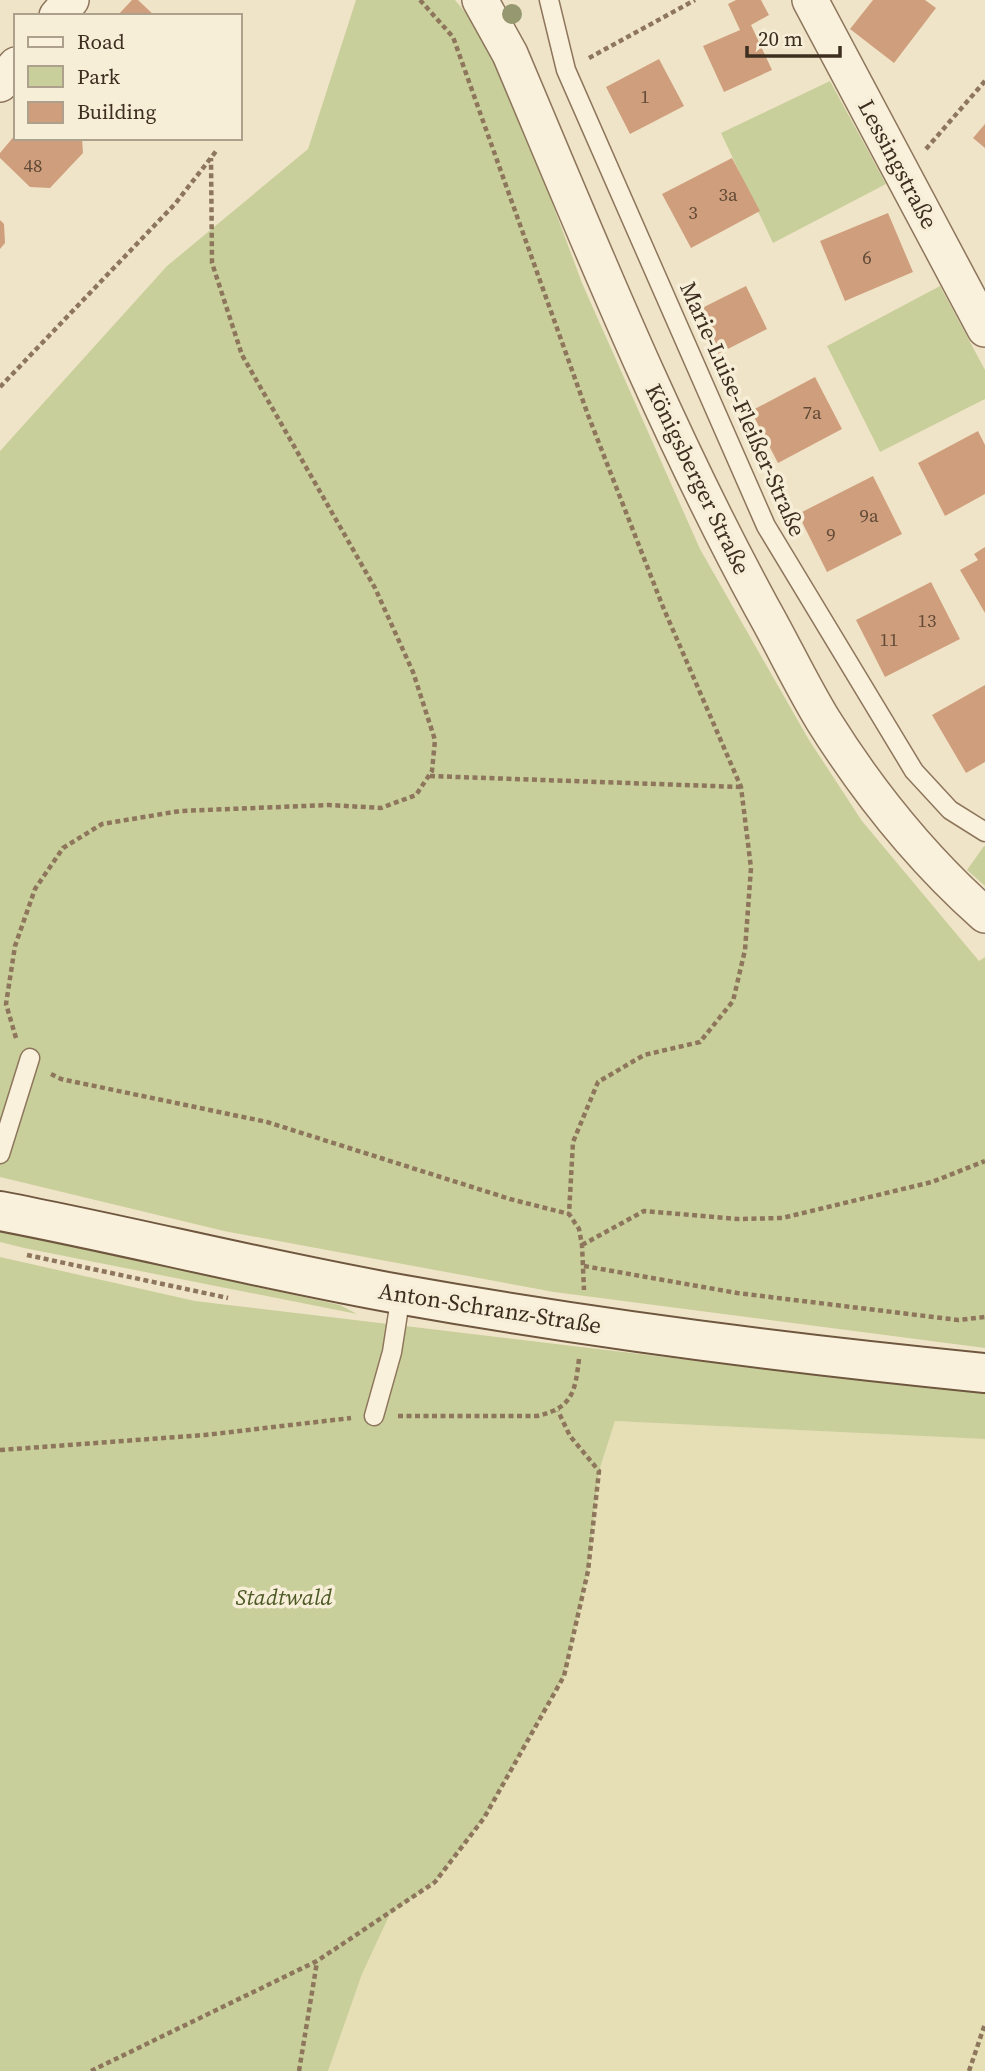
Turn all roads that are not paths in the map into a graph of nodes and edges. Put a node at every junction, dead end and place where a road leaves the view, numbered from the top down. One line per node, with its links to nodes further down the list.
1 (480, 0): 9 (street, Königsberger Straße)
2 (549, 0): 8 (lane, Marie-Luise-Fleißer-Straße)
3 (810, 0): 6 (street, Lessingstraße)
4 (14, 67): 5 (street)
5 (0, 84)
6 (974, 280): 7 (street, Lessingstraße)
7 (985, 329)
8 (985, 832)
9 (985, 915)
10 (30, 1058): 11 (lane)
11 (0, 1154)
12 (0, 1211): 13 (main road, Anton-Schranz-Straße)
13 (401, 1294): 14 (main road, Anton-Schranz-Straße); 15 (lane)
14 (985, 1373)
15 (374, 1416)

